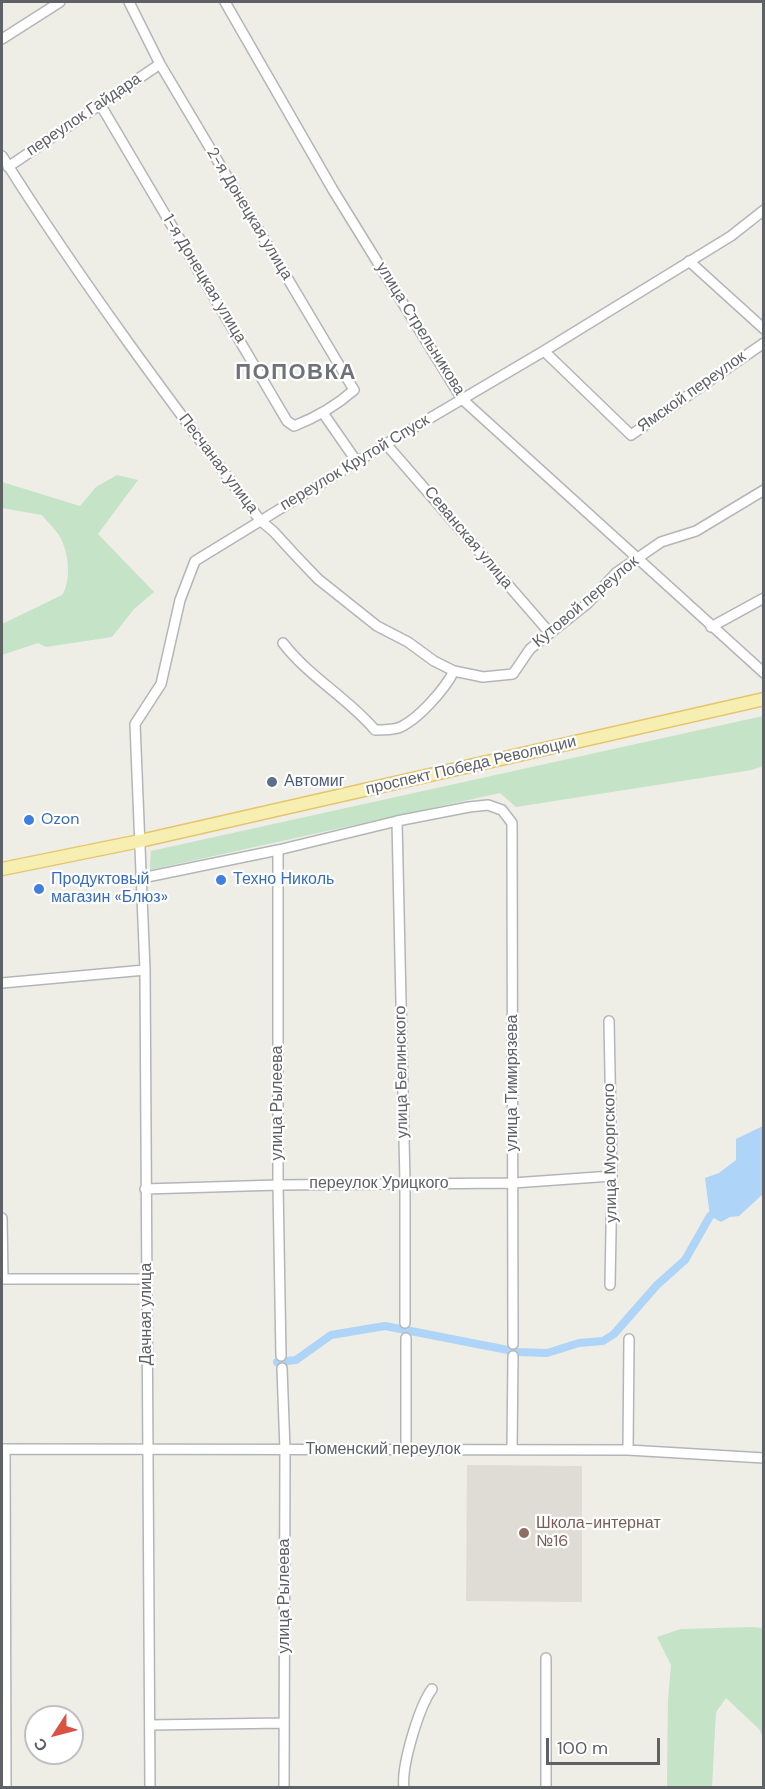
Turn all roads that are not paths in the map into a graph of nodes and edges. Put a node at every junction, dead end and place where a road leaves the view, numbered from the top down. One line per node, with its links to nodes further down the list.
1 (60, 2): 4 (street)
2 (129, 2): 5 (street, 2-я Донецкая улица)
3 (225, 2): 14 (street, улица Стрельникова)
4 (2, 39)
5 (160, 63): 6 (street, переулок Гайдара); 15 (street, 2-я Донецкая улица)
6 (100, 104): 8 (street, переулок Гайдара); 15 (street, 1-я Донецкая улица)
7 (2, 156): 8 (street, Песчаная улица)
8 (8, 167): 19 (street, Песчаная улица)
9 (764, 210): 10 (street, переулок Крутой Спуск)
10 (689, 261): 11 (street); 13 (street, переулок Крутой Спуск)
11 (764, 329)
12 (764, 343): 13 (street, Ямской переулок)
13 (544, 351): 14 (street, переулок Крутой Спуск)
14 (462, 399): 16 (street, переулок Крутой Спуск); 20 (street, улица Стрельникова)
15 (323, 413): 17 (street)
16 (386, 444): 17 (street, переулок Крутой Спуск); 23 (street, Севанская улица)
17 (357, 462): 19 (street, переулок Крутой Спуск)
18 (764, 490): 20 (street, Кутовой переулок)
19 (260, 520): 25 (street, Песчаная улица); 30 (street, переулок Крутой Спуск)
20 (637, 559): 22 (street, улица Стрельникова); 23 (street, Кутовой переулок)
21 (764, 598): 22 (street)
22 (711, 627): 26 (street, улица Стрельникова)
23 (549, 632): 27 (street, Кутовой переулок)
24 (283, 643): 25 (street)
25 (454, 671): 27 (street, Песчаная улица)
26 (764, 673)
27 (513, 674)
28 (764, 699): 30 (main road, проспект Победа Революции)
29 (397, 821): 31 (street); 38 (street, улица Белинского); 39 (street, улица Тимирязева)
30 (140, 841): 32 (main road, проспект Победа Революции); 33 (street, Дачная улица)
31 (278, 850): 33 (street); 40 (street, улица Рылеева)
32 (2, 869)
33 (142, 878): 34 (street, Дачная улица)
34 (145, 970): 35 (street); 41 (street, Дачная улица)
35 (2, 983)
36 (609, 1021): 37 (street, улица Мусоргского)
37 (612, 1176): 39 (street, переулок Урицкого); 45 (street, улица Мусоргского)
38 (405, 1183): 39 (street, переулок Урицкого); 40 (street, переулок Урицкого); 46 (street, улица Белинского)
39 (513, 1183): 49 (street, улица Тимирязева)
40 (278, 1185): 41 (street, переулок Урицкого); 50 (street, улица Рылеева)
41 (146, 1189): 44 (street, Дачная улица)
42 (2, 1218): 43 (street)
43 (2, 1279): 44 (street)
44 (147, 1279): 53 (street, Дачная улица)
45 (610, 1285)
46 (405, 1323)
47 (405, 1338): 56 (street)
48 (629, 1339): 58 (street)
49 (513, 1344)
50 (281, 1356)
51 (513, 1356): 57 (street)
52 (282, 1368): 55 (street, улица Рылеева)
53 (147, 1448): 54 (street, Тюменский переулок); 55 (street, Тюменский переулок); 63 (street, Дачная улица)
54 (3, 1449): 64 (street)
55 (285, 1450): 56 (street, Тюменский переулок); 62 (street, улица Рылеева)
56 (406, 1450): 57 (street, Тюменский переулок)
57 (512, 1450): 58 (street, Тюменский переулок)
58 (628, 1450): 59 (street, Тюменский переулок)
59 (764, 1458)
60 (546, 1658): 68 (street)
61 (432, 1689): 67 (street)
62 (284, 1723): 63 (street); 66 (street, улица Рылеева)
63 (150, 1725): 65 (street, Дачная улица)
64 (6, 1788)
65 (150, 1788)
66 (284, 1788)
67 (404, 1788)
68 (546, 1788)

